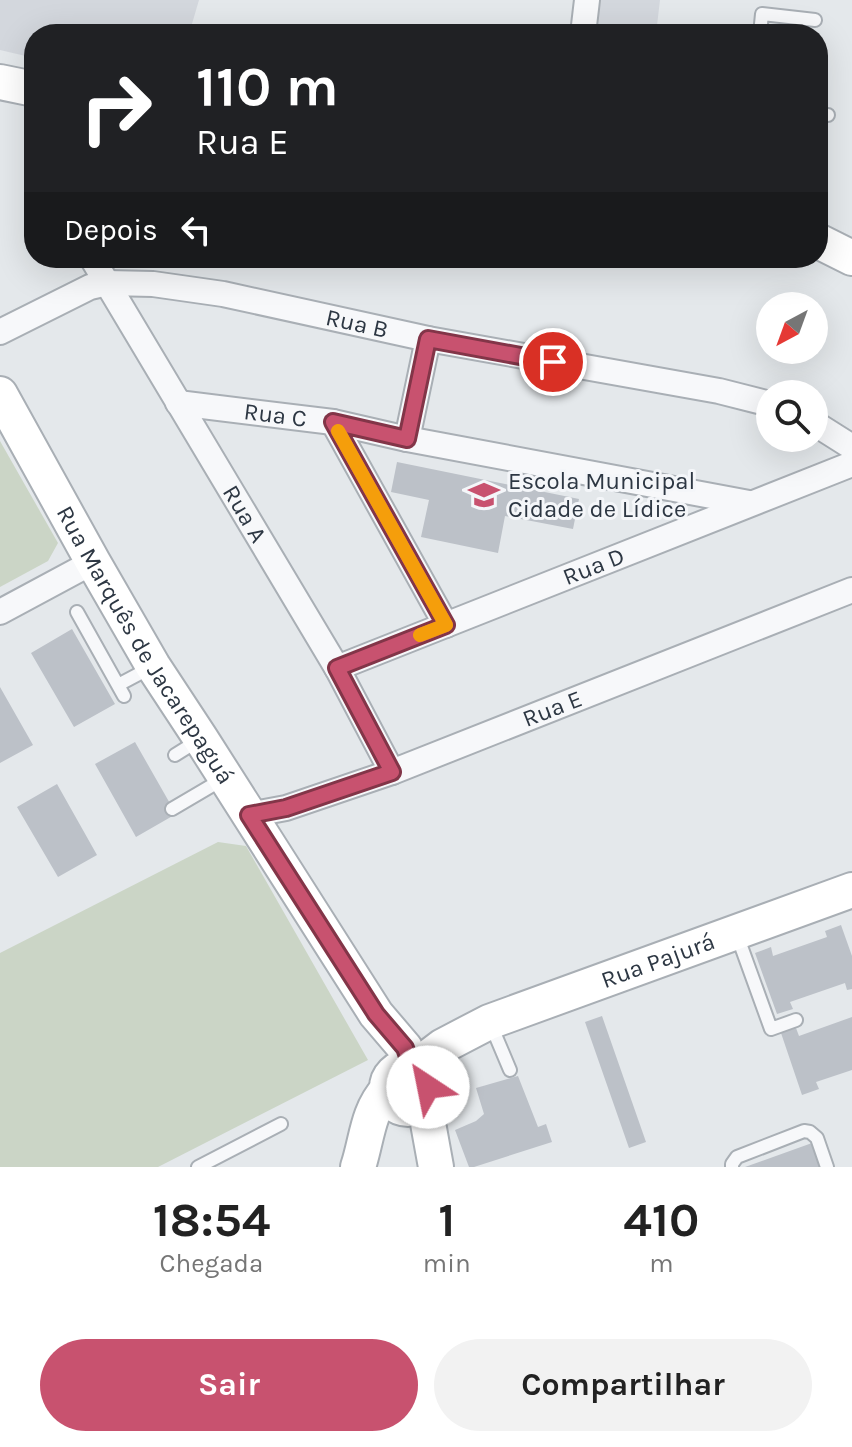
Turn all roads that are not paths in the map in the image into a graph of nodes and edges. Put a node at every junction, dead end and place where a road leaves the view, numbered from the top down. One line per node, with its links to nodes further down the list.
1 (587, 0): 3 (street)
2 (815, 20): 4 (lane)
3 (584, 24)
4 (761, 24)
5 (0, 82): 6 (street)
6 (24, 87)
7 (828, 246): 8 (street)
8 (852, 258)
9 (98, 268): 10 (street, Rua A)
10 (107, 283): 11 (street, Rua B); 12 (street, Rua B); 15 (street, Rua A)
11 (0, 332)
12 (428, 339): 14 (street, Rua B); 18 (street)
13 (0, 394): 22 (street, Rua Marquês de Jacarepaguá)
14 (756, 400)
15 (178, 403): 16 (street, Rua C); 28 (street, Rua A)
16 (333, 422): 18 (street, Rua C); 26 (street)
17 (828, 432): 19 (street)
18 (407, 439): 21 (street, Rua C)
19 (852, 447)
20 (852, 464): 21 (street, Rua D)
21 (749, 503): 26 (street, Rua D)
22 (93, 562): 24 (street); 27 (street, Rua Marquês de Jacarepaguá)
23 (852, 590): 29 (street, Rua E)
24 (0, 612)
25 (77, 612): 27 (lane)
26 (446, 625): 28 (street, Rua D)
27 (153, 666): 30 (street, Rua Marquês de Jacarepaguá)
28 (337, 668): 29 (street, Rua A)
29 (392, 772): 32 (street, Rua E)
30 (225, 778): 31 (lane); 32 (street, Rua Marquês de Jacarepaguá)
31 (172, 809)
32 (249, 815): 38 (street, Rua Marquês de Jacarepaguá)
33 (852, 890): 34 (street, Rua Pajurá)
34 (735, 932): 35 (lane); 36 (street, Rua Pajurá)
35 (796, 1020)
36 (477, 1028): 37 (lane); 38 (street, Rua Pajurá)
37 (510, 1070)
38 (408, 1088): 40 (street); 42 (street, Rua Marquês de Jacarepaguá)
39 (281, 1124): 41 (lane)
40 (362, 1157)
41 (198, 1167)
42 (436, 1167)
43 (732, 1167): 44 (lane)
44 (827, 1167)

